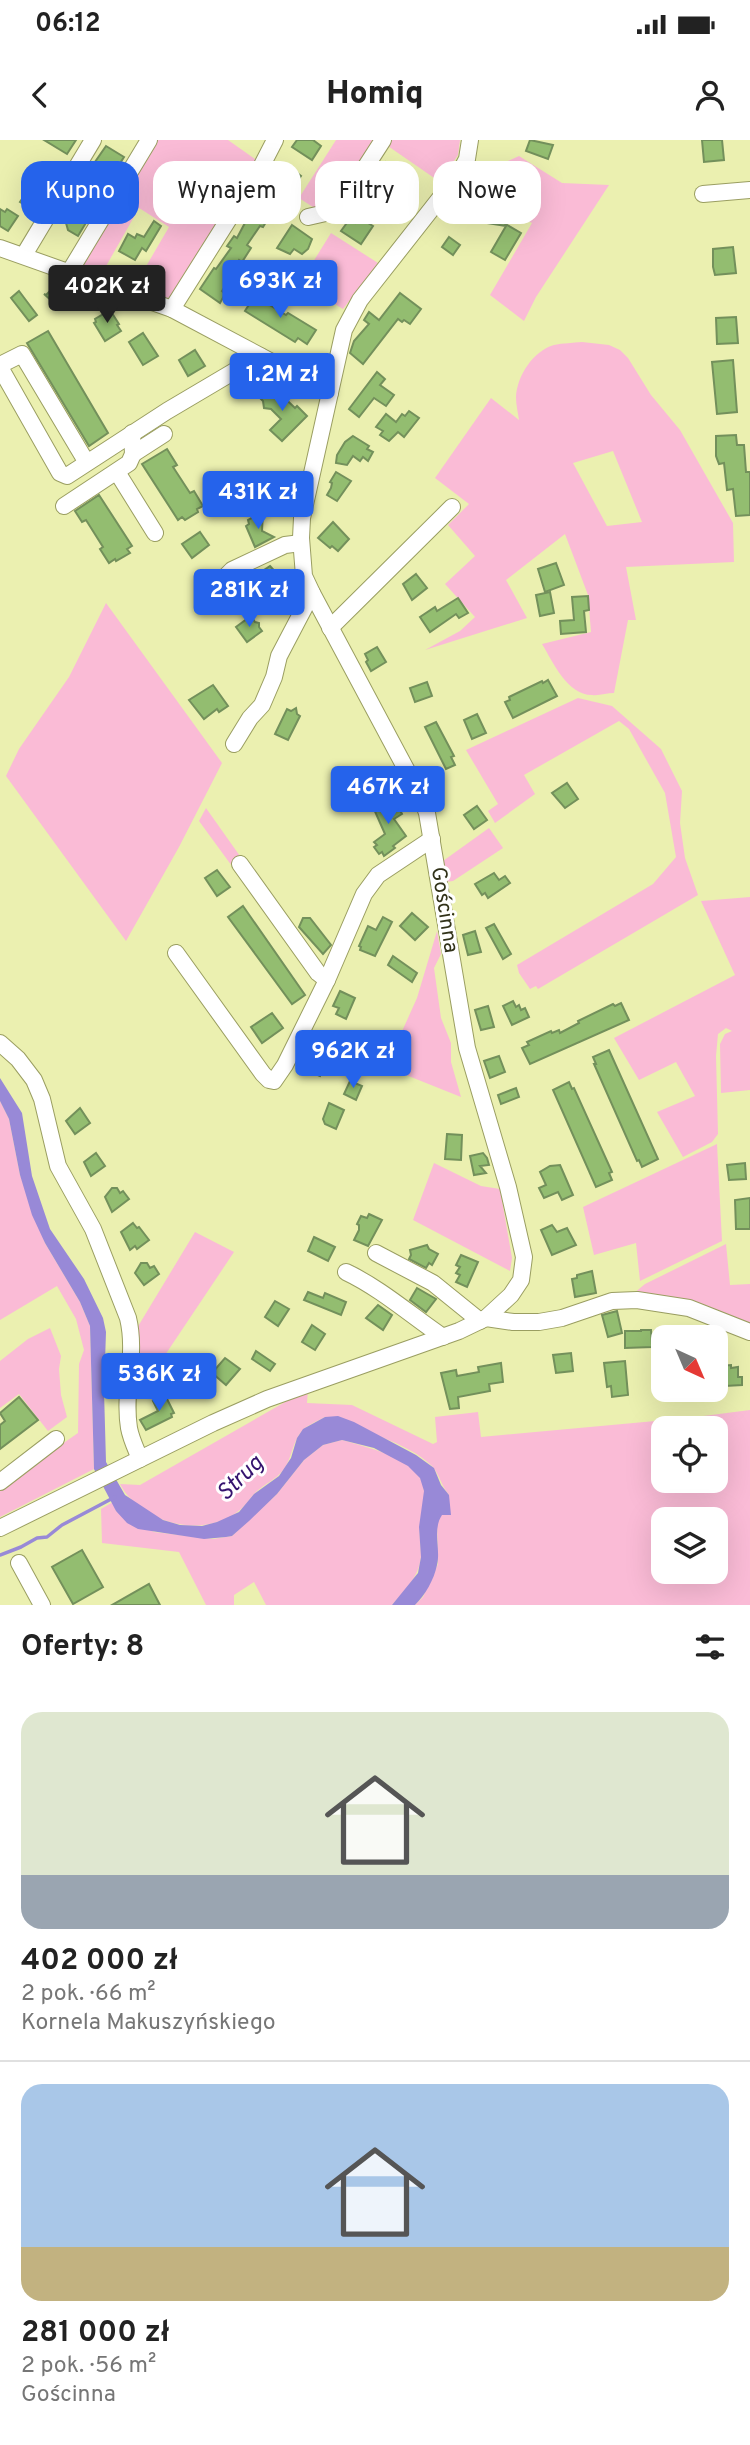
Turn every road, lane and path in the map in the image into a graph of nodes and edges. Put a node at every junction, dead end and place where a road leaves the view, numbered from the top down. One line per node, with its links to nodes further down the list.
1 (93, 140): 10 (street)
2 (149, 140): 11 (street)
3 (275, 140): 12 (street)
4 (383, 140): 8 (street)
5 (470, 140): 14 (street, Gościnna)
6 (750, 190): 7 (street)
7 (703, 194)
8 (308, 217)
9 (1, 249): 10 (street)
10 (24, 255): 11 (street)
11 (70, 271): 12 (street)
12 (172, 309): 13 (street)
13 (260, 356): 14 (street); 15 (street)
14 (330, 393): 23 (street, Gościnna)
15 (132, 433): 17 (street); 18 (street)
16 (164, 434): 17 (street)
17 (133, 454): 19 (street)
18 (87, 463): 18 (street)
19 (117, 472): 20 (street); 22 (street)
20 (64, 506)
21 (452, 507): 26 (street)
22 (155, 533)
23 (301, 543): 24 (street); 25 (street, Gościnna)
24 (225, 577)
25 (312, 593): 26 (street, Gościnna); 27 (street)
26 (330, 628): 28 (street, Gościnna)
27 (234, 744)
28 (432, 839): 31 (street); 35 (street, Gościnna)
29 (240, 864): 31 (street)
30 (176, 953): 31 (street)
31 (327, 980)
32 (0, 1043): 39 (street)
33 (376, 1253): 35 (street)
34 (346, 1272): 37 (street)
35 (483, 1319): 36 (street); 37 (street, Gościnna)
36 (750, 1332)
37 (443, 1337): 39 (street, Gościnna)
38 (56, 1438): 40 (street)
39 (135, 1462): 41 (street, Gościnna)
40 (0, 1482)
41 (0, 1528)
42 (19, 1563): 43 (street)
43 (42, 1605)

